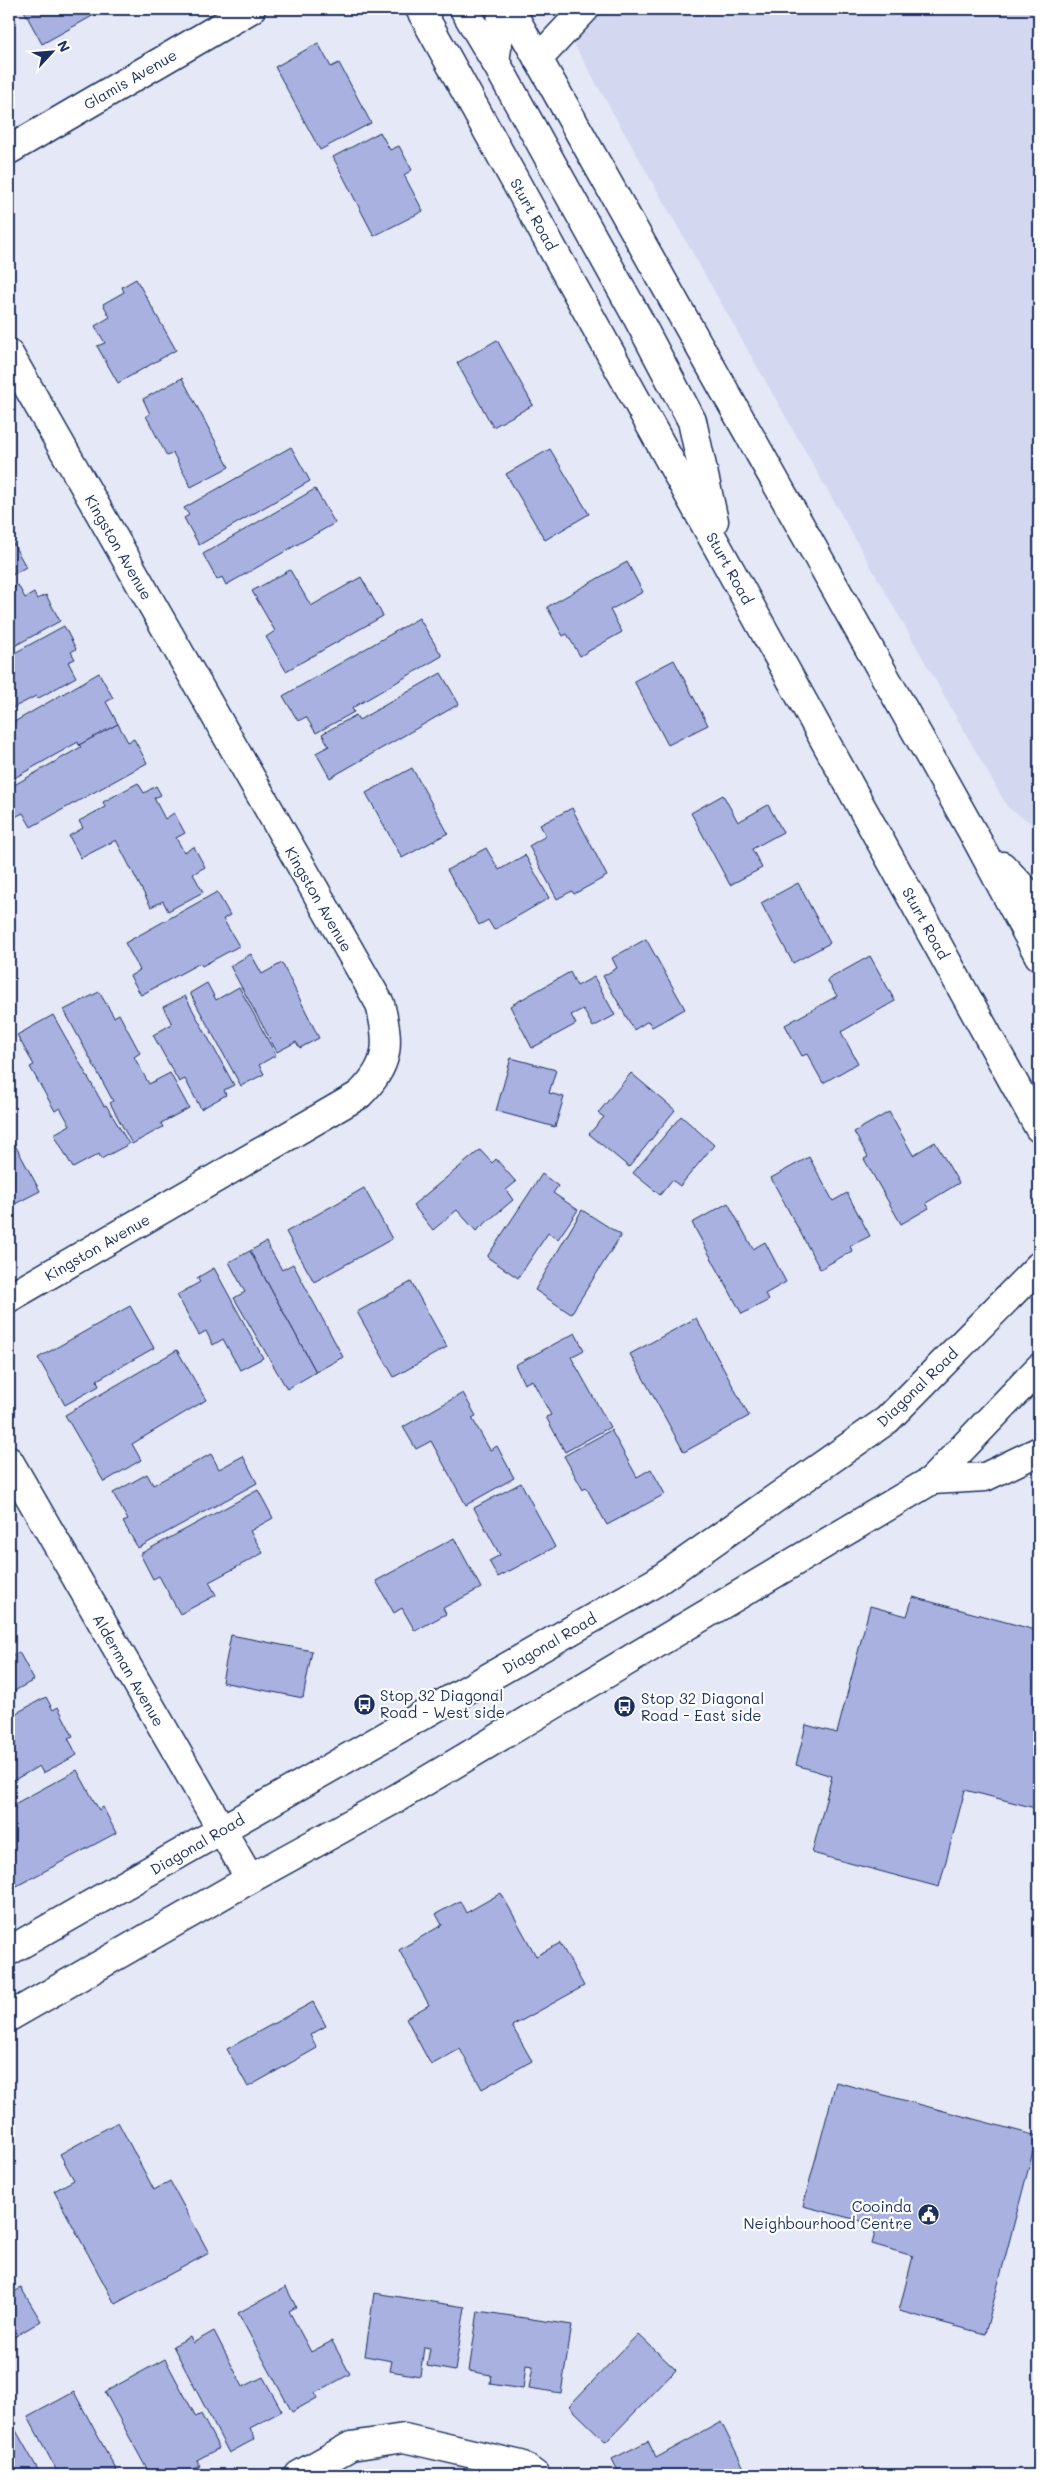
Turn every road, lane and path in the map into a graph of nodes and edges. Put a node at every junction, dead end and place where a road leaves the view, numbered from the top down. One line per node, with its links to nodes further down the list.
1 (251, 9): 9 (main road, Glamis Avenue)
2 (420, 9): 11 (main road, Sturt Road)
3 (464, 9): 8 (main road)
4 (503, 9): 8 (main road)
5 (510, 9): 7 (main road)
6 (585, 9): 7 (main road)
7 (538, 59): 12 (main road)
8 (495, 61): 11 (main road)
9 (9, 150)
10 (9, 354): 17 (main road, Kingston Avenue)
11 (720, 550): 15 (main road, Sturt Road)
12 (978, 842): 13 (main road); 14 (main road)
13 (1039, 905)
14 (1039, 956)
15 (1039, 1128)
16 (1039, 1266): 22 (main road, Diagonal Road)
17 (9, 1298)
18 (1039, 1368): 21 (main road)
19 (1039, 1451): 21 (main road)
20 (9, 1462): 22 (main road, Alderman Avenue)
21 (932, 1480): 23 (main road)
22 (220, 1830): 23 (main road, Alderman Avenue); 24 (main road, Diagonal Road)
23 (250, 1879): 25 (main road)
24 (9, 1951)
25 (9, 2017)
26 (299, 2475): 27 (main road)
27 (535, 2475)

